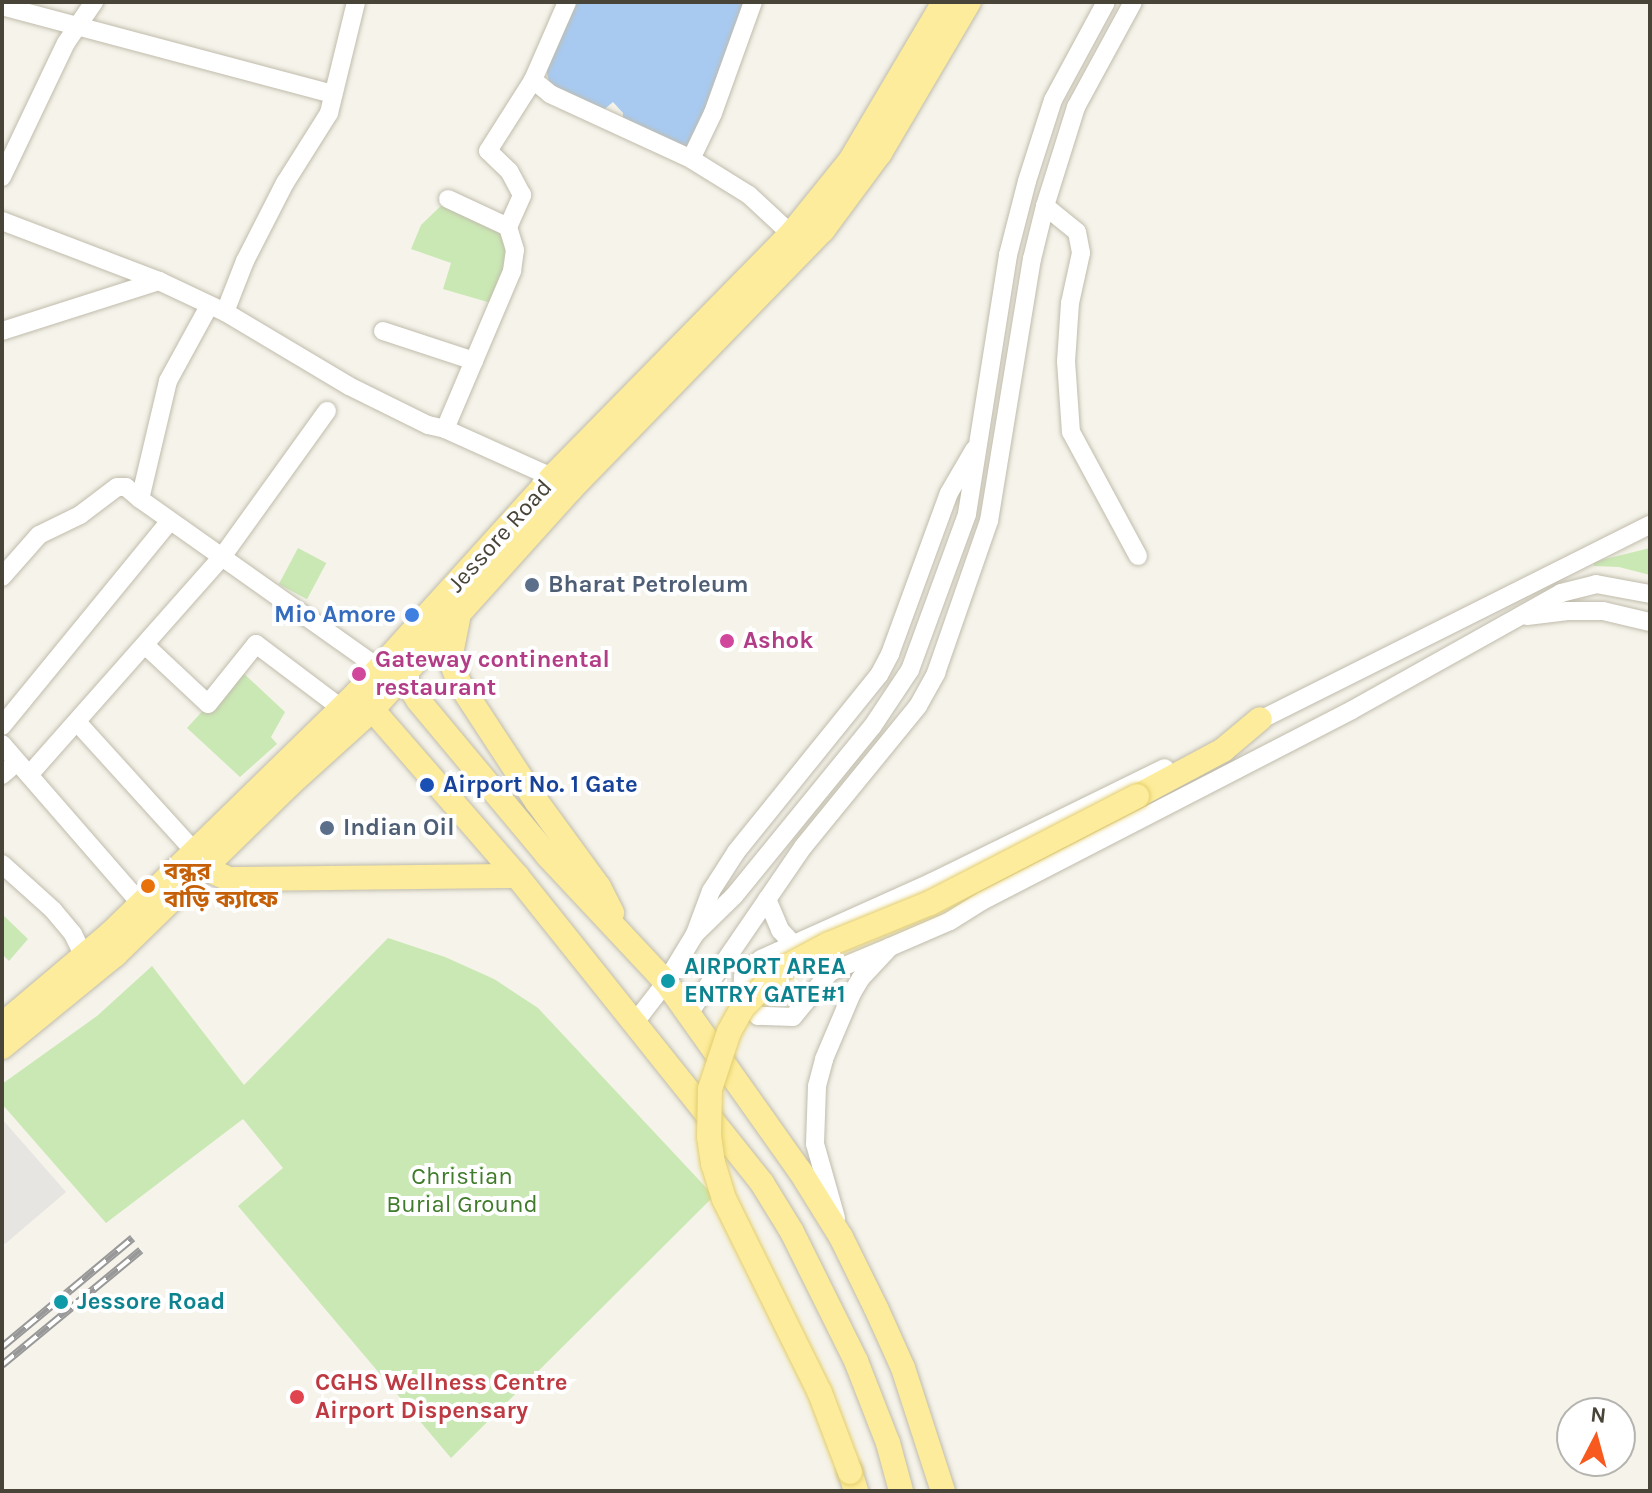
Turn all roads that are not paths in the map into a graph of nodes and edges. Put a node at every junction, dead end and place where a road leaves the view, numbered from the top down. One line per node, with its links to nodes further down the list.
1 (94, 2): 10 (street)
2 (356, 2): 12 (street)
3 (567, 2): 11 (street)
4 (753, 2): 13 (street)
5 (944, 2): 19 (main road, Jessore Road)
6 (969, 2): 36 (main road, Jessore Road)
7 (1106, 2): 27 (street)
8 (1133, 2): 16 (street)
9 (2, 6): 10 (street)
10 (78, 26): 12 (street); 14 (street)
11 (533, 80): 13 (street); 18 (street)
12 (333, 94): 21 (street)
13 (691, 159): 19 (street)
14 (2, 177)
15 (448, 199): 18 (street)
16 (1045, 206): 32 (street); 51 (street)
17 (2, 221): 20 (street)
18 (508, 227): 24 (street)
19 (791, 234): 28 (main road, Jessore Road)
20 (159, 281): 21 (street); 22 (street)
21 (217, 309): 26 (street); 29 (street)
22 (2, 331)
23 (383, 331): 24 (street)
24 (474, 361): 26 (street)
25 (327, 411): 33 (street)
26 (445, 429): 28 (street)
27 (980, 441): 54 (street); 54 (street)
28 (552, 477): 40 (main road, Jessore Road)
29 (140, 499): 30 (street); 34 (street)
30 (169, 522): 33 (street); 44 (street)
31 (1649, 526): 42 (street)
32 (1138, 556)
33 (222, 557): 39 (street); 40 (street)
34 (2, 577)
35 (1650, 594): 37 (street)
36 (460, 613): 40 (main road, Jessore Road); 53 (main road)
37 (1510, 619): 38 (street); 56 (street)
38 (1650, 622)
39 (145, 645): 41 (street); 43 (street)
40 (392, 668): 41 (main road); 53 (main road)
41 (357, 704): 48 (main road); 50 (main road)
42 (1260, 719): 55 (street); 65 (main road, bridge)
43 (77, 722): 46 (street); 48 (street)
44 (2, 726)
45 (2, 744): 46 (street)
46 (23, 768): 47 (street); 52 (street)
47 (2, 775)
48 (199, 859): 50 (main road); 52 (main road); 60 (main road)
49 (2, 864): 57 (street)
50 (517, 876): 61 (main road)
51 (767, 899): 55 (street); 59 (street)
52 (140, 903): 57 (main road)
53 (618, 933): 58 (main road)
54 (695, 934): 58 (street)
55 (793, 944): 56 (street)
56 (890, 947): 64 (street)
57 (84, 957): 60 (main road)
58 (666, 982): 59 (main road); 61 (street)
59 (690, 1012): 64 (main road)
60 (19, 1015): 62 (main road); 63 (main road)
61 (636, 1021): 66 (main road)
62 (2, 1025)
63 (2, 1047)
64 (841, 1237): 67 (main road)
65 (853, 1482)
66 (901, 1491)
67 (943, 1491)

